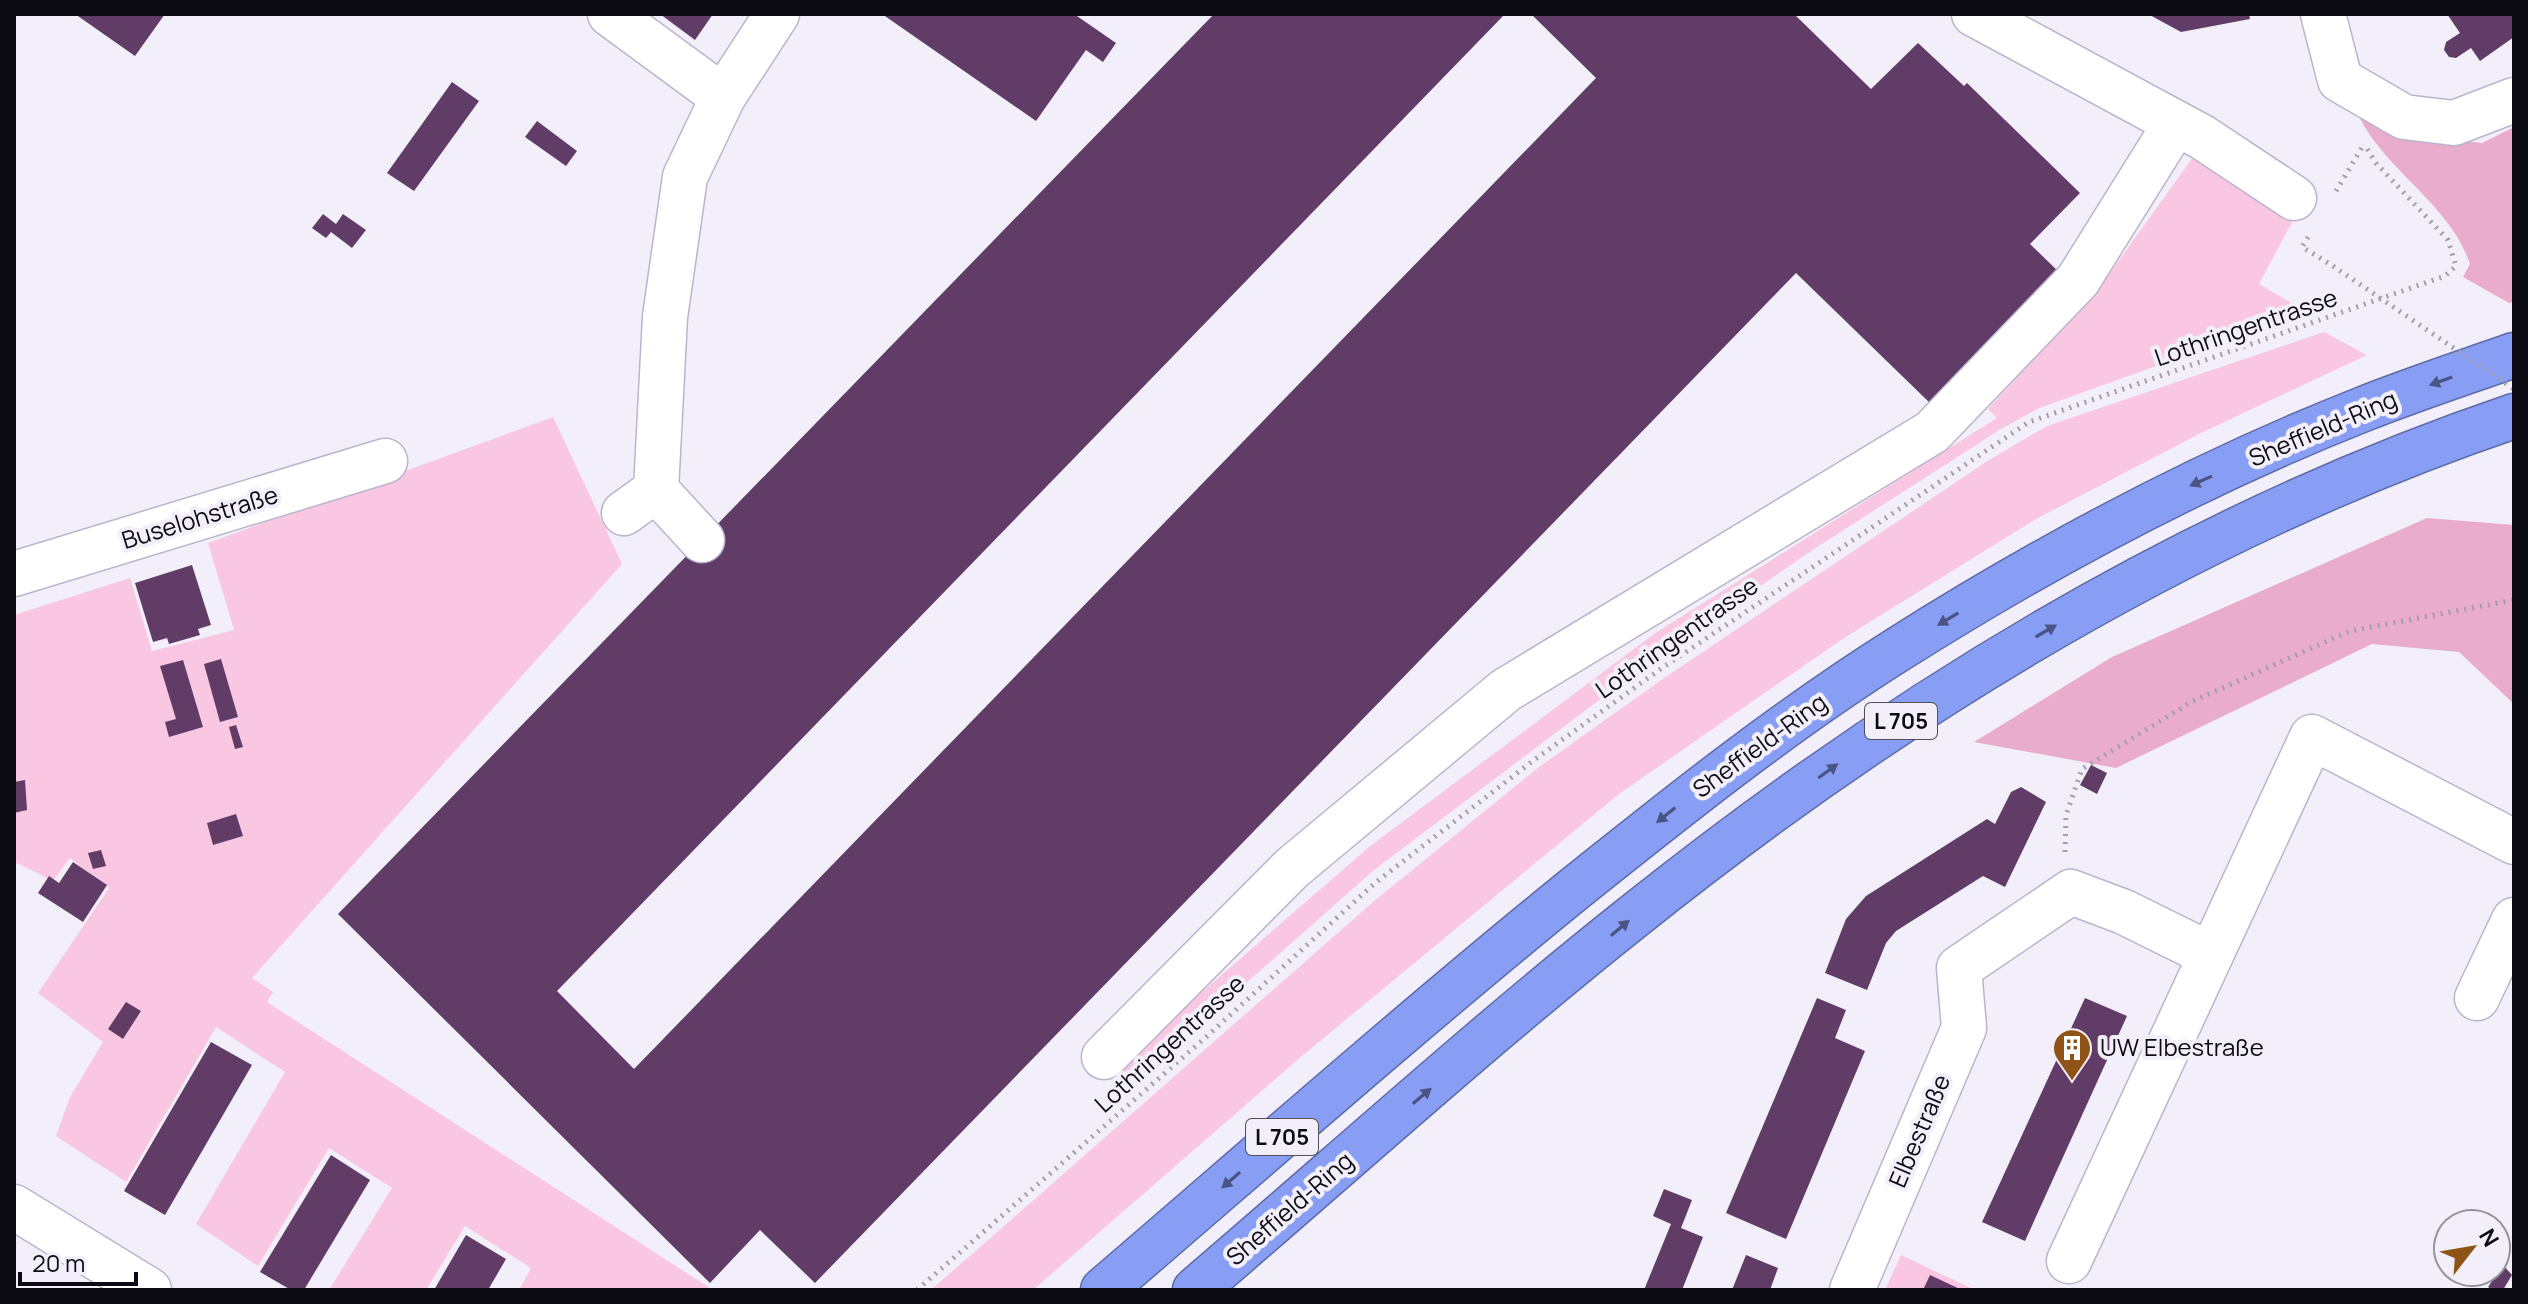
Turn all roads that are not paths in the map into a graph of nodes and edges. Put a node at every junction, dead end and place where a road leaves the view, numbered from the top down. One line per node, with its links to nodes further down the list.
1 (610, 14): 5 (street)
2 (777, 14): 5 (street)
3 (1974, 14): 7 (street)
4 (2323, 14): 6 (street)
5 (723, 97): 12 (street)
6 (2514, 100)
7 (2176, 123): 8 (street); 18 (street)
8 (2294, 198)
9 (2514, 355): 23 (highway, Sheffield-Ring / L 705, one-way to 23)
10 (2514, 416): 19 (highway, Sheffield-Ring / L 705, one-way to 10)
11 (385, 461): 13 (street, Buselohstraße)
12 (702, 540)
13 (14, 574)
14 (2514, 842): 16 (street)
15 (2514, 920): 17 (street)
16 (2211, 955): 21 (street); 26 (street, Elbestraße)
17 (2477, 998)
18 (1104, 1057)
19 (1362, 1147): 24 (highway, Sheffield-Ring / L 705); 25 (highway, L 705)
20 (14, 1207): 22 (street)
21 (2069, 1261)
22 (149, 1290)
23 (1103, 1290)
24 (1195, 1290)
25 (1242, 1290)
26 (1852, 1290)

